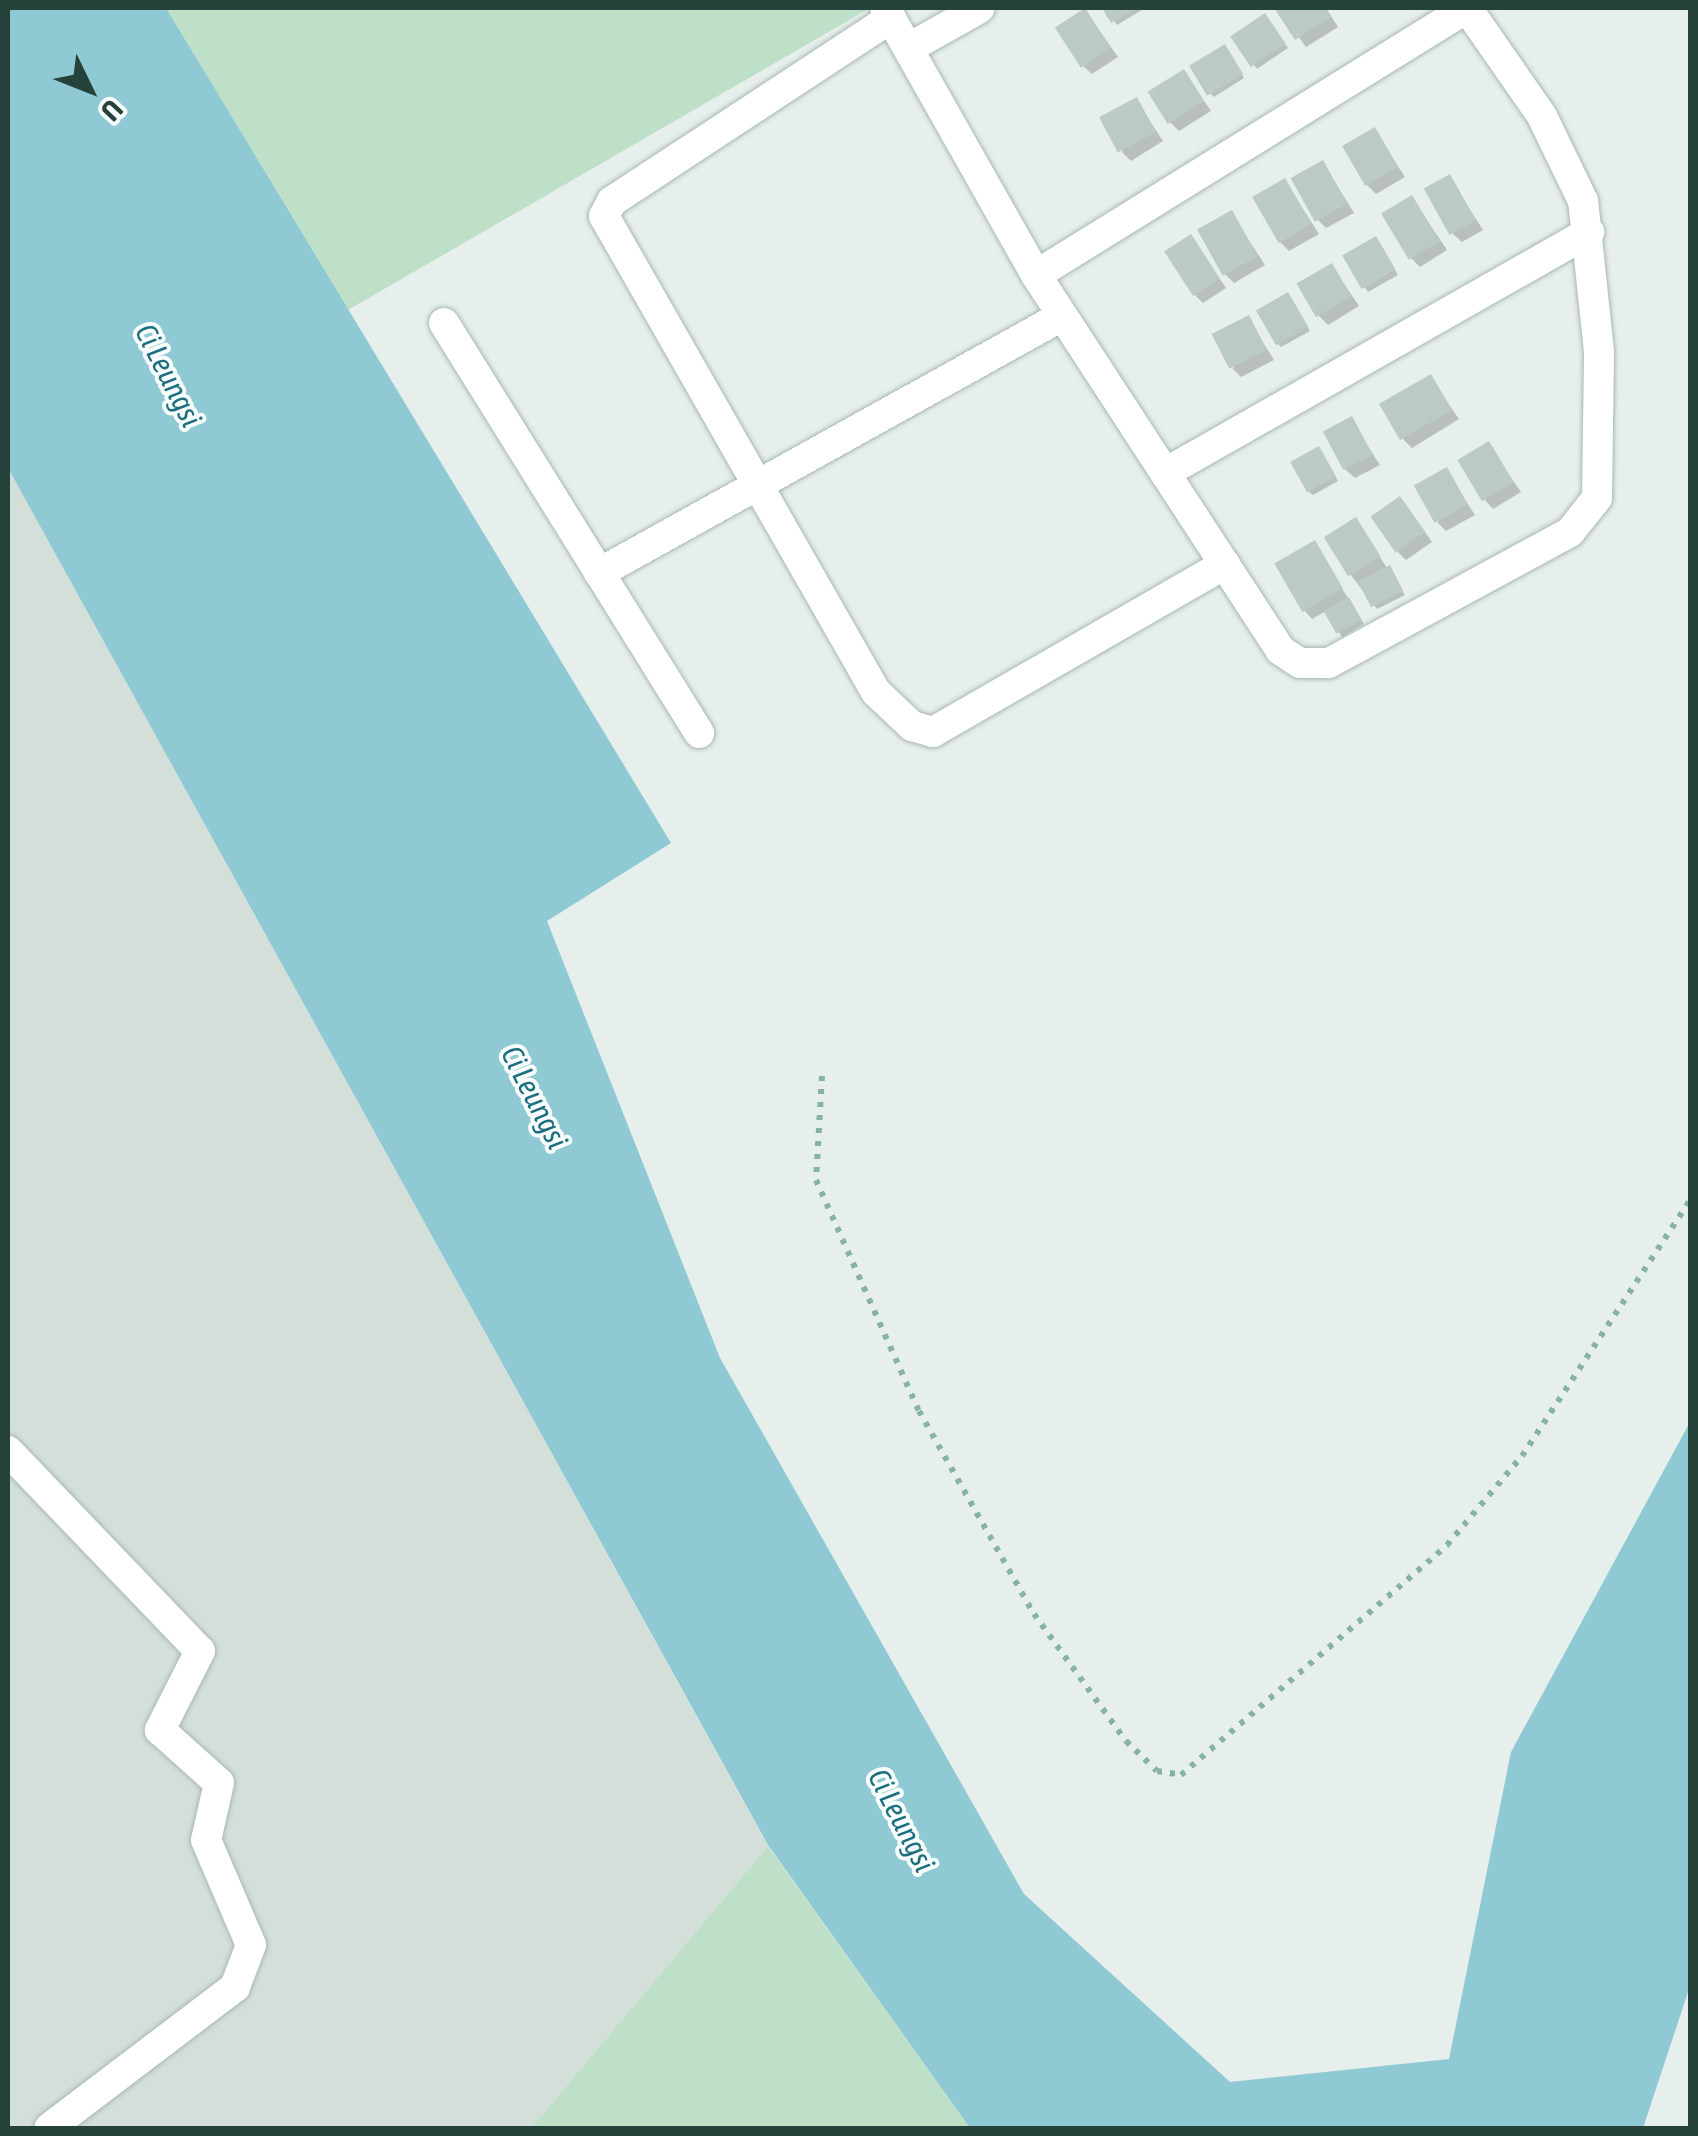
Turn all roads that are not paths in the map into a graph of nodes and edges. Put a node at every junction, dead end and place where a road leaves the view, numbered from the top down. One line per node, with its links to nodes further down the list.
1 (980, 8): 3 (street)
2 (888, 13): 3 (street); 9 (street)
3 (909, 48): 5 (street)
4 (1589, 232): 5 (street); 8 (street); 10 (street)
5 (1036, 275): 6 (street)
6 (1062, 316): 8 (street); 9 (street)
7 (444, 323): 11 (street)
8 (1165, 473): 10 (street)
9 (760, 490): 10 (street); 11 (street)
10 (1225, 564)
11 (599, 573): 12 (street)
12 (699, 733)
13 (8, 1451): 14 (street)
14 (49, 2128)

